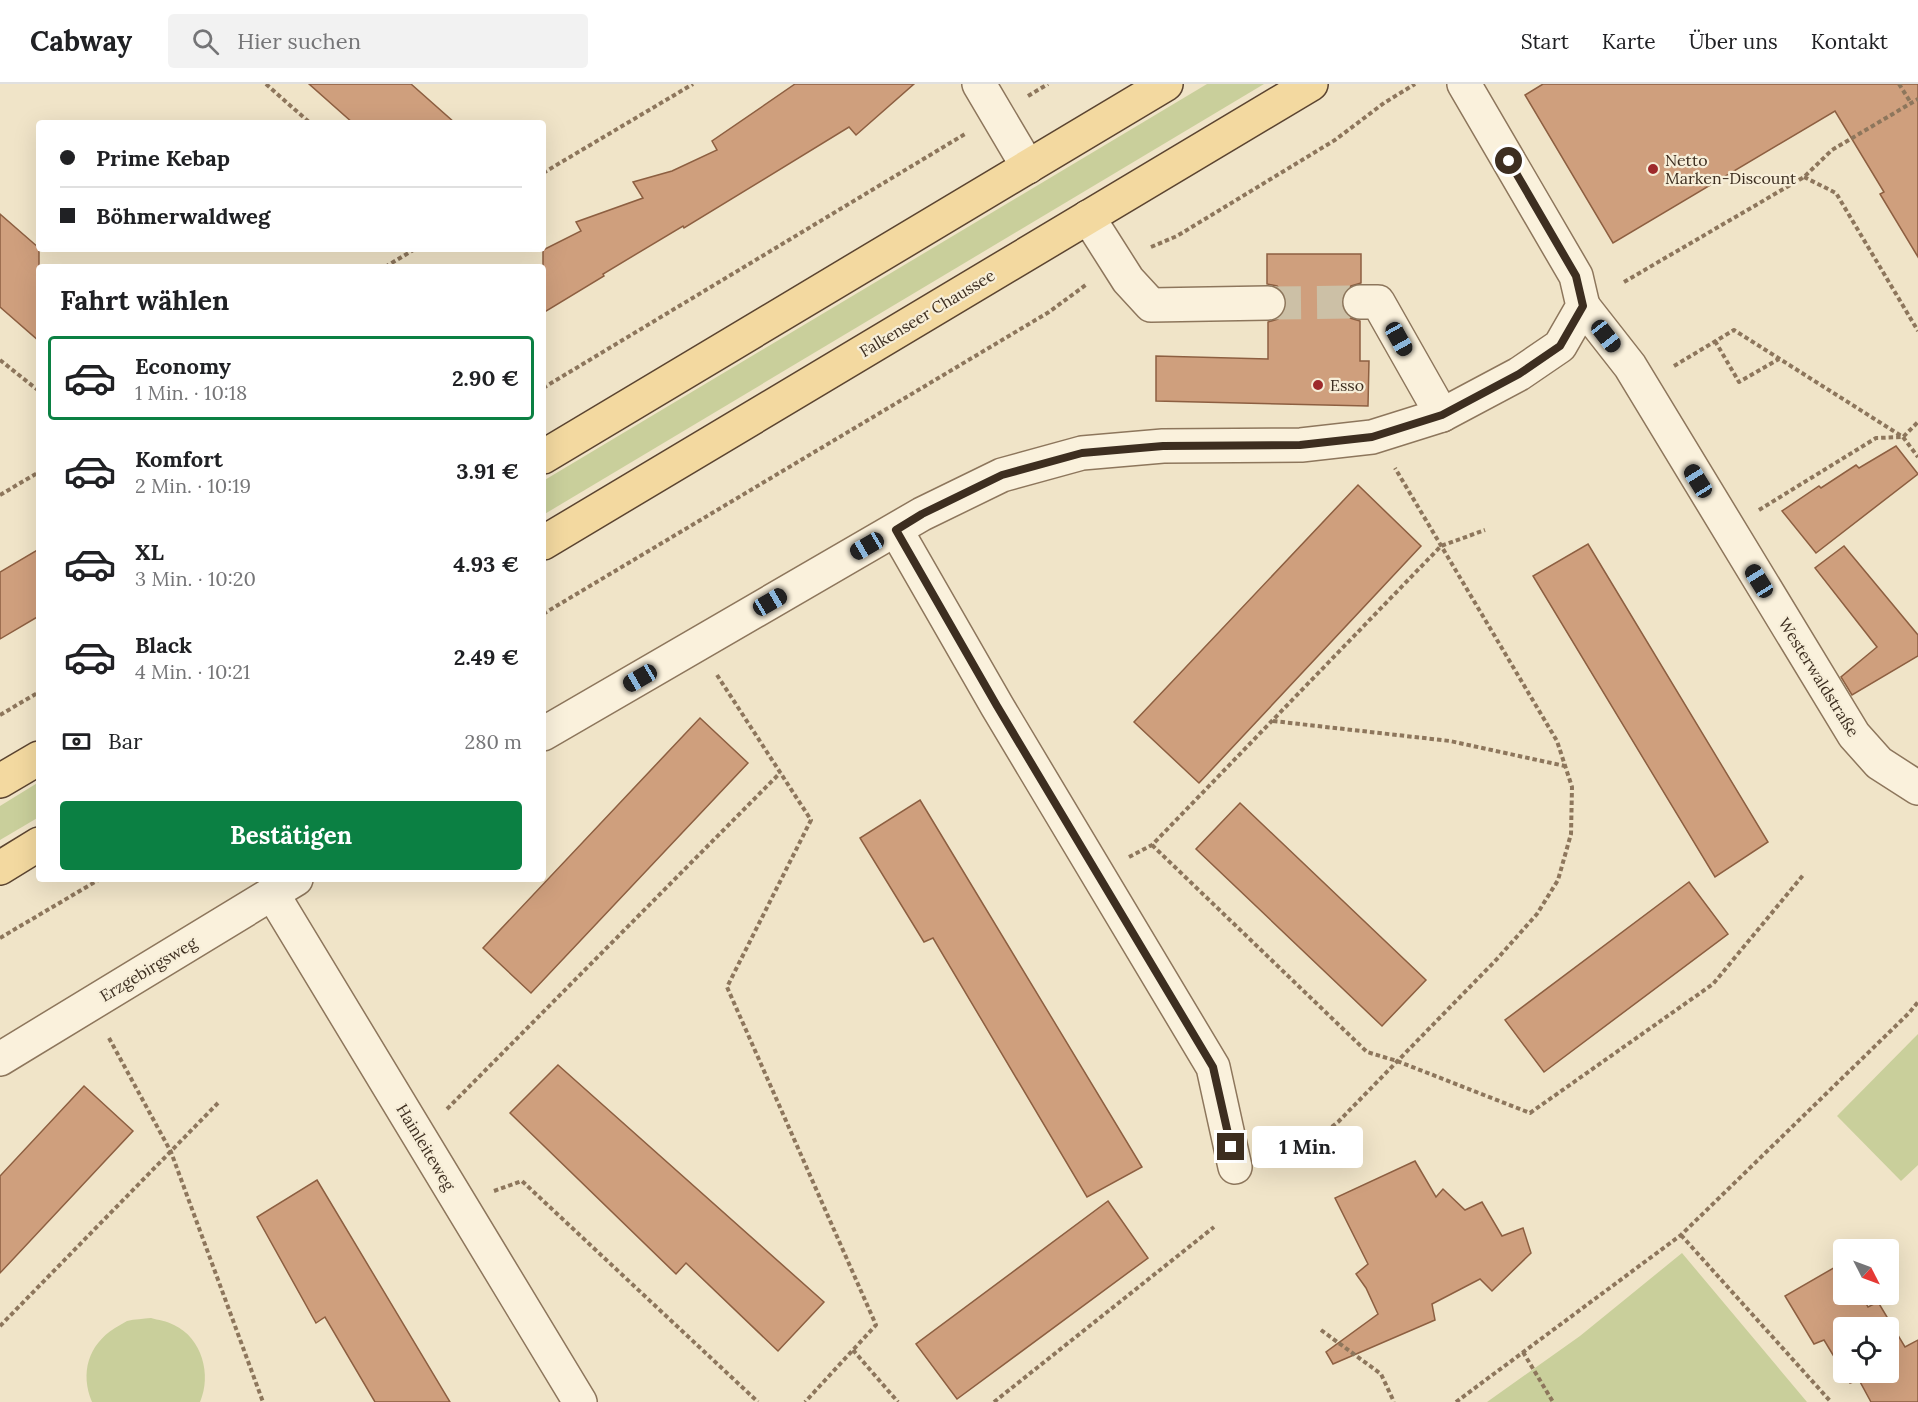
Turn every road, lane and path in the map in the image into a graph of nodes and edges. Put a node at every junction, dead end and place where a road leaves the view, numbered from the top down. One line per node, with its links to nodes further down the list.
1 (266, 84): 13 (path)
2 (693, 84): 15 (path)
3 (980, 84): 12 (street)
4 (1048, 84): 12 (path)
5 (1166, 84): 14 (main road)
6 (1311, 84): 17 (main road, Falkenseer Chaussee)
7 (1416, 84): 20 (path)
8 (1464, 84): 24 (street, Westerwaldstraße)
9 (1899, 84): 11 (path)
10 (1918, 99): 11 (path)
11 (1911, 103): 16 (path)
12 (998, 114): 14 (street); 30 (path)
13 (307, 120)
14 (1028, 167): 35 (main road)
15 (546, 171)
16 (1804, 177): 21 (path); 25 (path)
17 (1088, 217): 20 (street); 43 (main road, Falkenseer Chaussee)
18 (410, 252): 19 (path)
19 (390, 264)
20 (1119, 265): 23 (street); 45 (path)
21 (1624, 282)
22 (1360, 302): 32 (street)
23 (1268, 303)
24 (1583, 306): 32 (street); 55 (street, Westerwaldstraße)
25 (1918, 331)
26 (1715, 341): 27 (path); 27 (path); 29 (path)
27 (1779, 359): 34 (path)
28 (0, 360): 31 (path)
29 (1673, 366)
30 (546, 386)
31 (36, 389)
32 (1442, 415): 41 (street)
33 (1918, 422): 34 (path)
34 (1903, 437): 36 (path); 40 (path)
35 (546, 455)
36 (1918, 457)
37 (1393, 465): 44 (path)
38 (36, 474): 39 (path)
39 (0, 495)
40 (1759, 510)
41 (896, 530): 50 (street); 72 (street)
42 (1485, 530): 44 (path)
43 (546, 541)
44 (1441, 546): 49 (path); 52 (path)
45 (546, 612)
46 (716, 672): 53 (path)
47 (36, 694): 48 (path)
48 (0, 715)
49 (1272, 721): 52 (path); 56 (path)
50 (546, 732)
51 (36, 760): 54 (main road)
52 (1565, 766): 67 (path)
53 (780, 773): 69 (path); 78 (path)
54 (0, 781)
55 (1918, 788)
56 (1152, 845): 58 (path); 67 (path)
57 (36, 846): 59 (main road)
58 (1126, 859)
59 (0, 868)
60 (1804, 874): 67 (path)
61 (94, 882): 63 (path)
62 (284, 886): 66 (street, Erzgebirgsweg); 81 (street, Hainleiteweg)
63 (0, 938)
64 (1918, 1002): 75 (path)
65 (107, 1034): 70 (path)
66 (0, 1059)
67 (1397, 1061): 71 (path)
68 (219, 1103): 70 (path)
69 (445, 1111)
70 (171, 1152): 76 (path); 80 (path)
71 (1296, 1154)
72 (1235, 1167)
73 (494, 1191): 82 (path)
74 (1214, 1227): 85 (path)
75 (1681, 1235): 79 (path); 89 (path)
76 (0, 1326)
77 (1321, 1330): 86 (path)
78 (853, 1350): 83 (path); 84 (path)
79 (1523, 1352): 87 (path); 88 (path)
80 (263, 1402)
81 (580, 1402)
82 (758, 1402)
83 (805, 1402)
84 (898, 1402)
85 (994, 1402)
86 (1394, 1402)
87 (1456, 1402)
88 (1553, 1402)
89 (1831, 1402)

